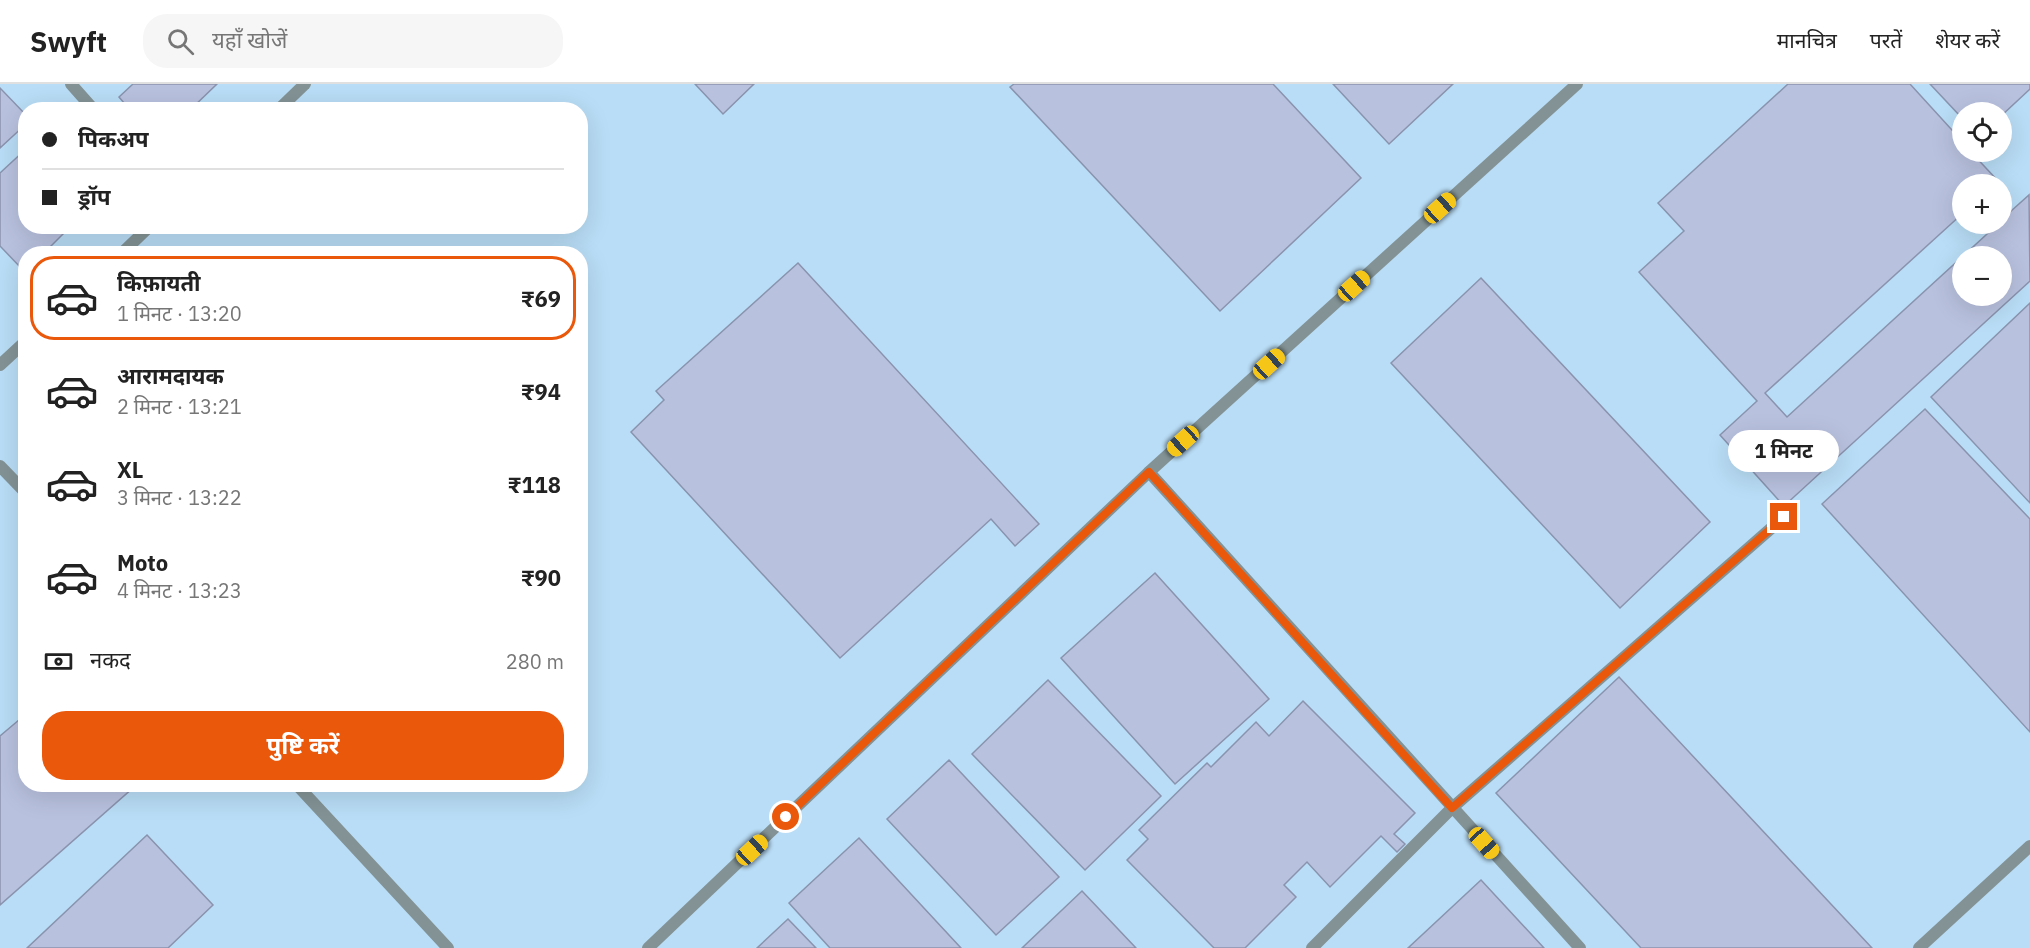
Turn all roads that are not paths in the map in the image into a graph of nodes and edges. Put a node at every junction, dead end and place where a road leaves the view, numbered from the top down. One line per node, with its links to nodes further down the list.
1 (71, 84): 4 (street)
2 (305, 84): 5 (street)
3 (1577, 84): 11 (street)
4 (87, 102)
5 (286, 102)
6 (142, 234): 7 (street)
7 (129, 246)
8 (18, 348): 9 (street)
9 (0, 365)
10 (0, 466): 12 (street)
11 (1149, 472): 15 (street); 18 (street)
12 (18, 485)
13 (1784, 517): 15 (street)
14 (303, 792): 17 (street)
15 (1452, 808): 19 (street); 20 (street)
16 (2030, 846): 21 (street)
17 (448, 948)
18 (648, 948)
19 (1312, 948)
20 (1580, 948)
21 (1919, 948)

